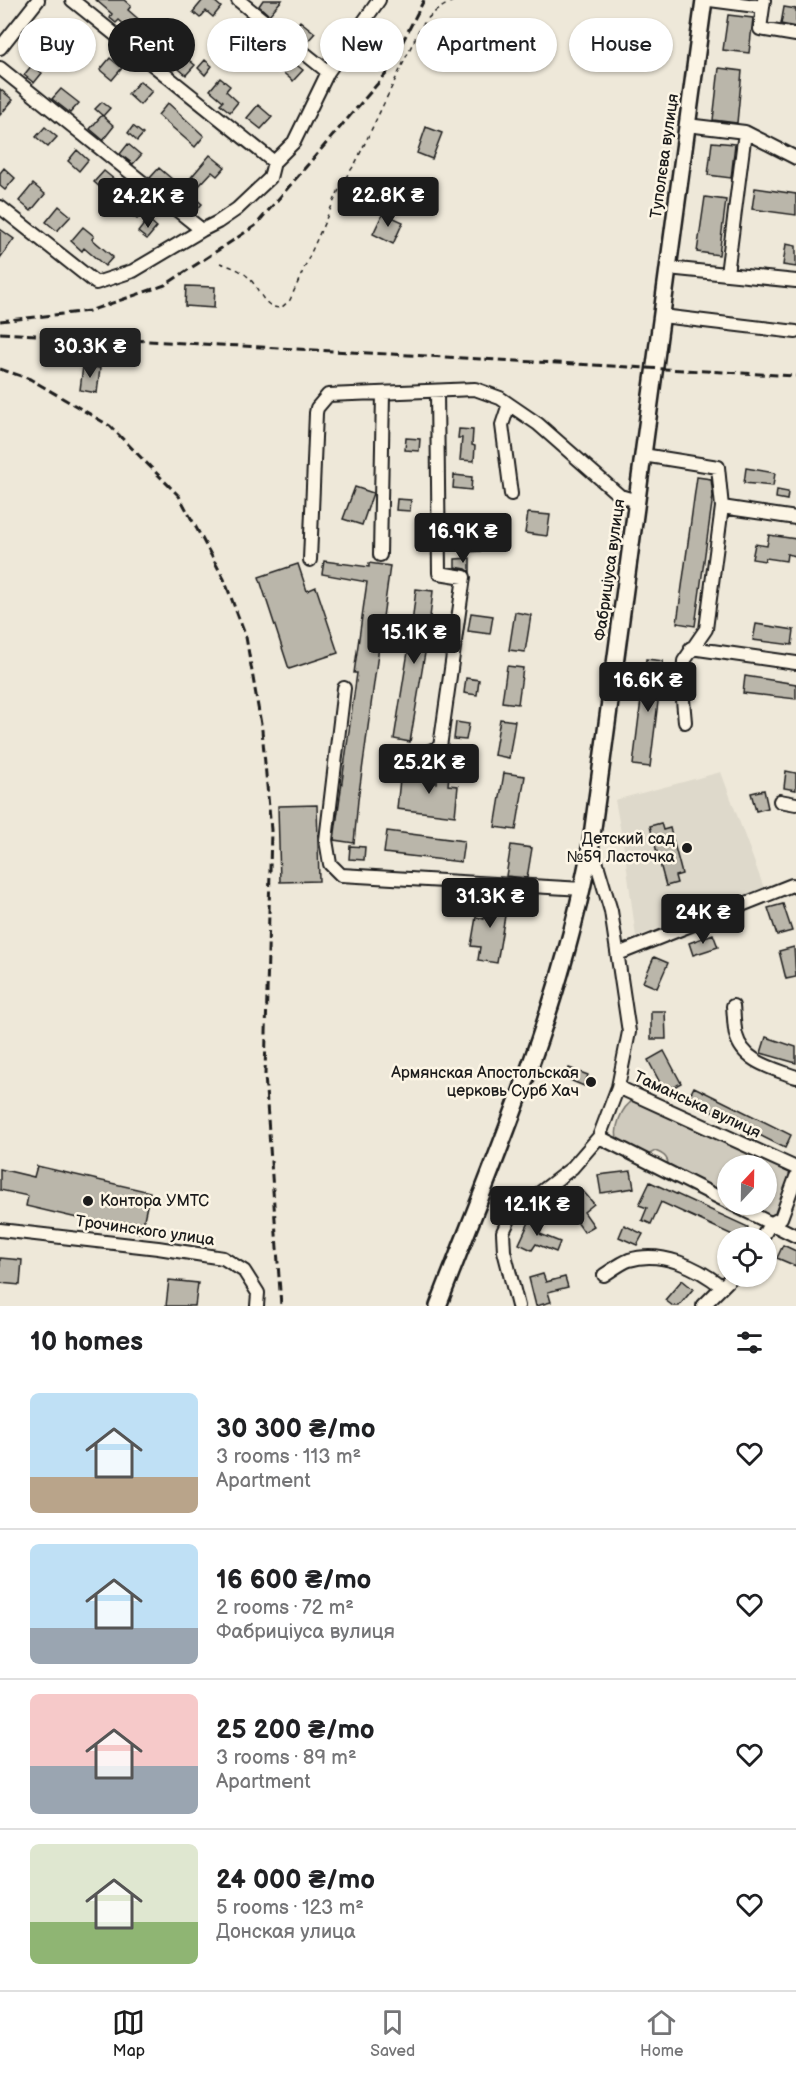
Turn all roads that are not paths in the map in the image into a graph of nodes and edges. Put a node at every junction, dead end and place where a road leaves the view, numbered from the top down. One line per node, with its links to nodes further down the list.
1 (38, 0): 10 (street)
2 (72, 0): 17 (street)
3 (238, 0): 11 (street)
4 (379, 0): 8 (street)
5 (704, 0): 14 (main road, Туполєва вулиця)
6 (710, 0): 7 (street)
7 (763, 3): 9 (street)
8 (366, 18)
9 (796, 34)
10 (0, 48)
11 (320, 66)
12 (0, 68): 19 (street)
13 (328, 72): 17 (street)
14 (687, 125): 15 (street); 20 (main road, Туполєва вулиця)
15 (745, 132): 16 (street); 21 (street)
16 (796, 158)
17 (274, 162): 19 (street)
18 (0, 207): 19 (street)
19 (202, 230)
20 (668, 268): 21 (street); 23 (main road, Туполєва вулиця)
21 (727, 274): 22 (street)
22 (796, 281)
23 (662, 316): 24 (street); 28 (main road, Фабриціуса вулиця)
24 (796, 332)
25 (437, 391): 26 (street); 27 (street); 39 (street)
26 (383, 393): 33 (street); 34 (street)
27 (509, 404): 29 (street); 30 (street)
28 (643, 454): 30 (main road, Фабриціуса вулиця); 31 (street)
29 (511, 494)
30 (637, 501): 42 (main road, Фабриціуса вулиця)
31 (722, 507): 32 (street); 35 (street)
32 (796, 518)
33 (380, 555)
34 (310, 560)
35 (691, 648): 36 (street); 38 (street)
36 (796, 663)
37 (344, 688): 44 (street)
38 (685, 722)
39 (394, 758)
40 (780, 801): 41 (street)
41 (796, 804)
42 (591, 843): 44 (main road, Фабриціуса вулиця); 45 (street)
43 (796, 887): 45 (street)
44 (583, 889): 62 (main road, Фабриціуса вулиця)
45 (618, 954): 48 (street)
46 (733, 1006): 47 (street)
47 (796, 1077)
48 (618, 1087): 49 (street); 50 (street, Таманська вулиця)
49 (599, 1137): 52 (street); 63 (street)
50 (796, 1168)
51 (796, 1177): 54 (street)
52 (717, 1196)
53 (753, 1215): 54 (street)
54 (770, 1224): 55 (street); 57 (street)
55 (768, 1227)
56 (0, 1230): 61 (street, Трочинского улица)
57 (796, 1236)
58 (604, 1275): 59 (street)
59 (717, 1283)
60 (722, 1287): 64 (street)
61 (257, 1306)
62 (438, 1306)
63 (518, 1306)
64 (703, 1306)

